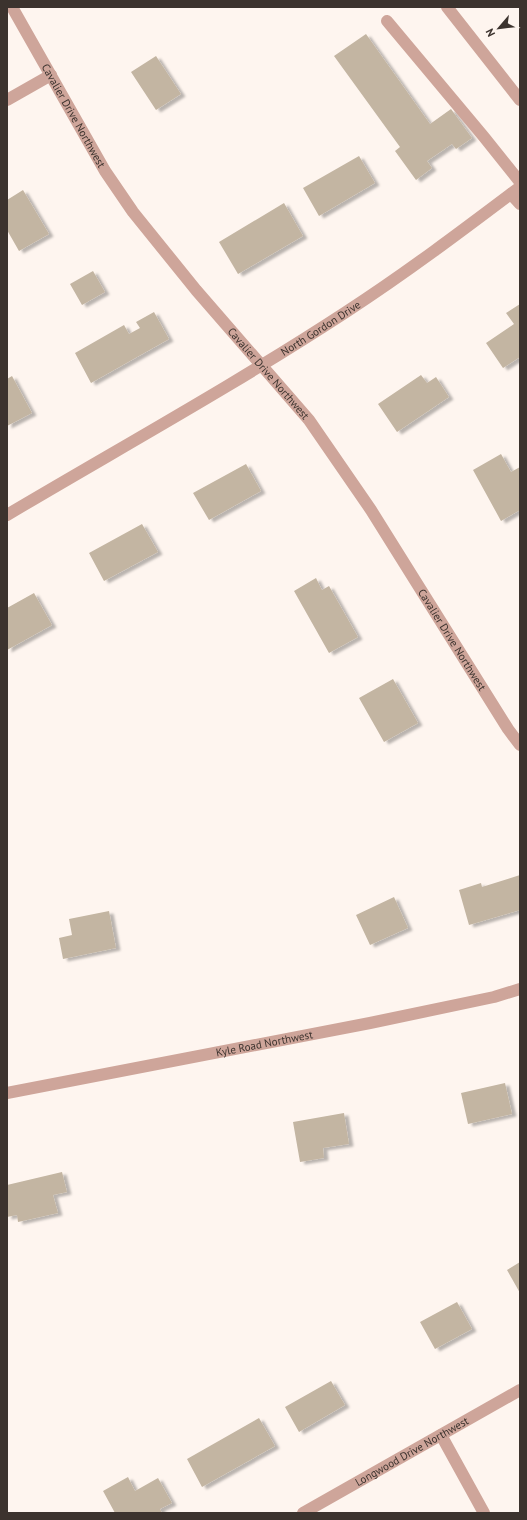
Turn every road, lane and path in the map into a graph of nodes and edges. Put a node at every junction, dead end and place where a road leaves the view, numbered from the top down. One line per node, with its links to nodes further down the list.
1 (12, 7): 4 (street, Cavalier Drive Northwest)
2 (447, 7): 6 (street)
3 (387, 21): 7 (street)
4 (51, 75): 5 (street); 10 (street, Cavalier Drive Northwest)
5 (7, 100)
6 (520, 100)
7 (520, 182)
8 (516, 190): 9 (street); 10 (street, North Gordon Drive)
9 (520, 204)
10 (260, 365): 11 (street, North Gordon Drive); 12 (street, Cavalier Drive Northwest)
11 (7, 515)
12 (520, 744)
13 (520, 989): 14 (street, Kyle Road Northwest)
14 (7, 1093)
15 (520, 1390): 16 (street, Longwood Drive Northwest)
16 (441, 1435): 17 (street, Longwood Drive Northwest); 18 (street)
17 (303, 1513)
18 (484, 1513)

